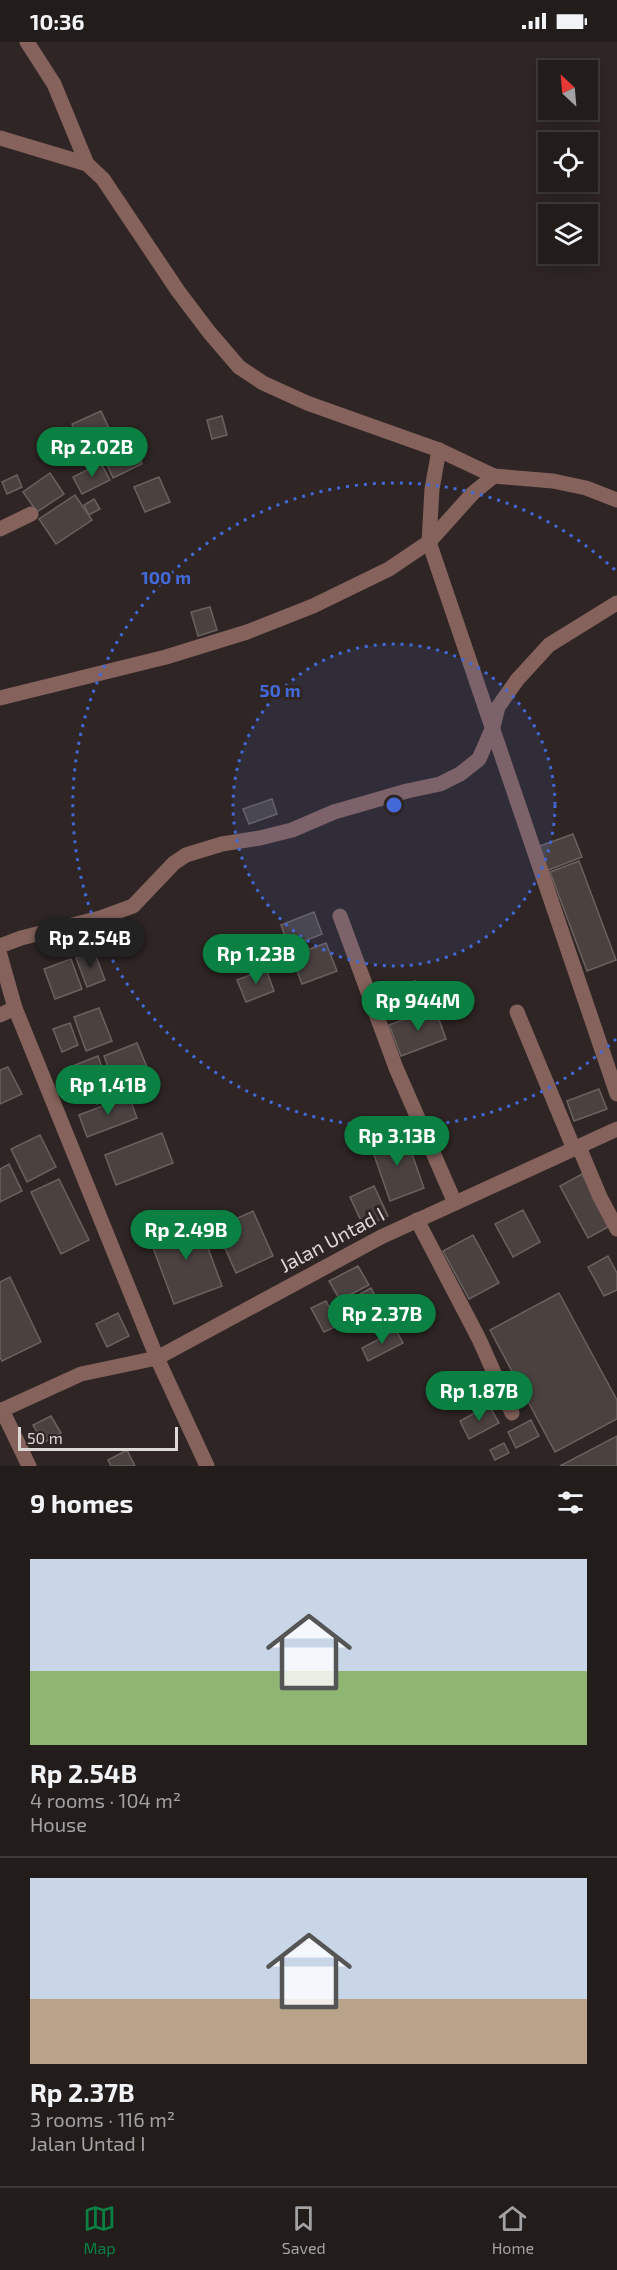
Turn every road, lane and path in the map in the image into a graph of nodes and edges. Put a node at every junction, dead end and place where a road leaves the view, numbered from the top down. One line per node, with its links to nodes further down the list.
1 (27, 42): 3 (street)
2 (0, 138): 3 (street)
3 (87, 164): 4 (street)
4 (439, 450): 5 (street); 9 (street)
5 (494, 476): 6 (street); 9 (street)
6 (617, 500)
7 (32, 514): 8 (street)
8 (0, 529)
9 (429, 542): 11 (street); 12 (street)
10 (617, 603): 12 (street)
11 (0, 699)
12 (493, 727): 14 (street); 19 (street)
13 (340, 916): 22 (street)
14 (0, 946)
15 (0, 956): 16 (street)
16 (15, 1008): 18 (street); 25 (street)
17 (517, 1012): 21 (street)
18 (0, 1015)
19 (617, 1094)
20 (617, 1129): 21 (street, Jalan Untad I)
21 (577, 1148): 22 (street, Jalan Untad I); 24 (street)
22 (455, 1203): 23 (street, Jalan Untad I)
23 (417, 1220): 25 (street, Jalan Untad I); 27 (street)
24 (617, 1230)
25 (157, 1358): 26 (street, Jalan Untad I); 29 (street)
26 (1, 1411): 28 (street)
27 (512, 1413)
28 (29, 1466)
29 (207, 1466)

